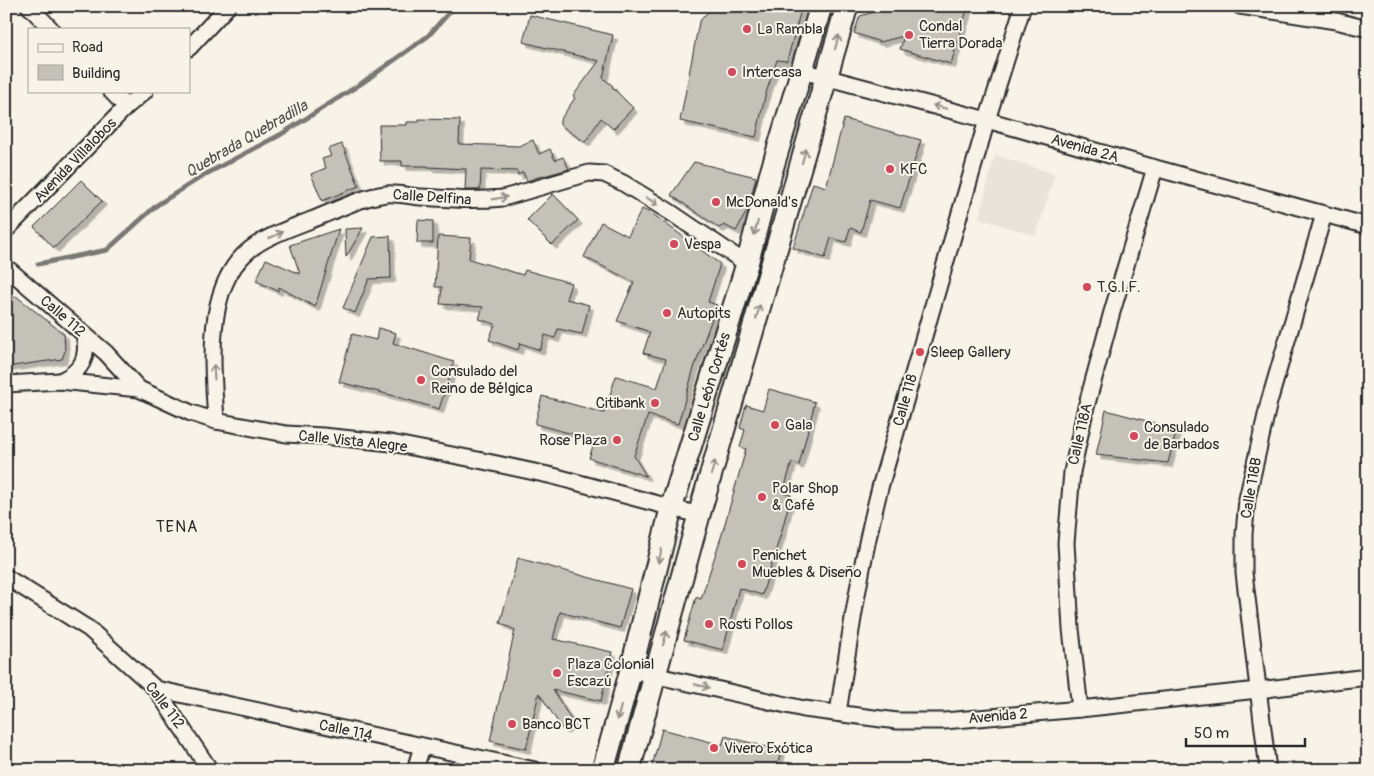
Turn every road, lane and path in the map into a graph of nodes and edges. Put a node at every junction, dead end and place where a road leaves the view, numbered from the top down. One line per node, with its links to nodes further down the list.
1 (29, 6): 7 (street)
2 (228, 6): 9 (street)
3 (821, 6): 10 (main road, Calle León Cortés)
4 (847, 6): 11 (main road, Calle León Cortés, one-way to 4)
5 (1023, 6): 15 (street, Calle 118)
6 (1240, 6): 8 (street)
7 (50, 28)
8 (1368, 29)
9 (190, 47)
10 (802, 71): 11 (street, Avenida 2A); 20 (main road, Calle León Cortés, one-way to 20)
11 (827, 78): 15 (street, Avenida 2A, one-way to 11); 28 (main road, Calle León Cortés, one-way to 11)
12 (112, 92): 14 (street)
13 (143, 92): 14 (street, Avenida Villalobos)
14 (126, 107): 19 (street, Avenida Villalobos)
15 (987, 120): 16 (street, Avenida 2A); 36 (street, Calle 118)
16 (1154, 168): 17 (street, Avenida 2A); 35 (street, Calle 118A)
17 (1324, 214): 18 (street, Avenida 2A); 34 (street, Calle 118B)
18 (1368, 226)
19 (6, 230)
20 (747, 264): 26 (street, Calle Delfina, one-way to 20); 27 (main road, Calle León Cortés)
21 (6, 267): 22 (street, Calle 112)
22 (84, 334): 23 (street); 25 (street, Calle 112)
23 (60, 381): 24 (street, Calle Vista Alegre); 25 (street, Calle Vista Alegre)
24 (6, 384)
25 (138, 389): 26 (street, Calle Vista Alegre)
26 (216, 421): 27 (street, Calle Vista Alegre)
27 (671, 509): 28 (street, Calle Vista Alegre); 30 (main road, Calle León Cortés, one-way to 30)
28 (699, 515): 31 (main road, Calle León Cortés, one-way to 28)
29 (6, 578): 33 (street, Calle 112)
30 (631, 670): 31 (street, Avenida 2); 41 (main road, Calle León Cortés, one-way to 41)
31 (655, 675): 36 (street, Avenida 2, one-way to 36); 42 (main road, Calle León Cortés)
32 (1368, 677): 34 (street, Avenida 2)
33 (156, 689): 37 (street, Calle 114); 38 (street, Calle 112)
34 (1258, 690): 35 (street, Avenida 2); 43 (street, Calle 118B)
35 (1080, 709): 36 (street, Avenida 2)
36 (838, 713)
37 (422, 746): 39 (street); 40 (street, Calle 114)
38 (210, 770)
39 (415, 770)
40 (535, 770)
41 (603, 770)
42 (629, 770)
43 (1268, 770)

